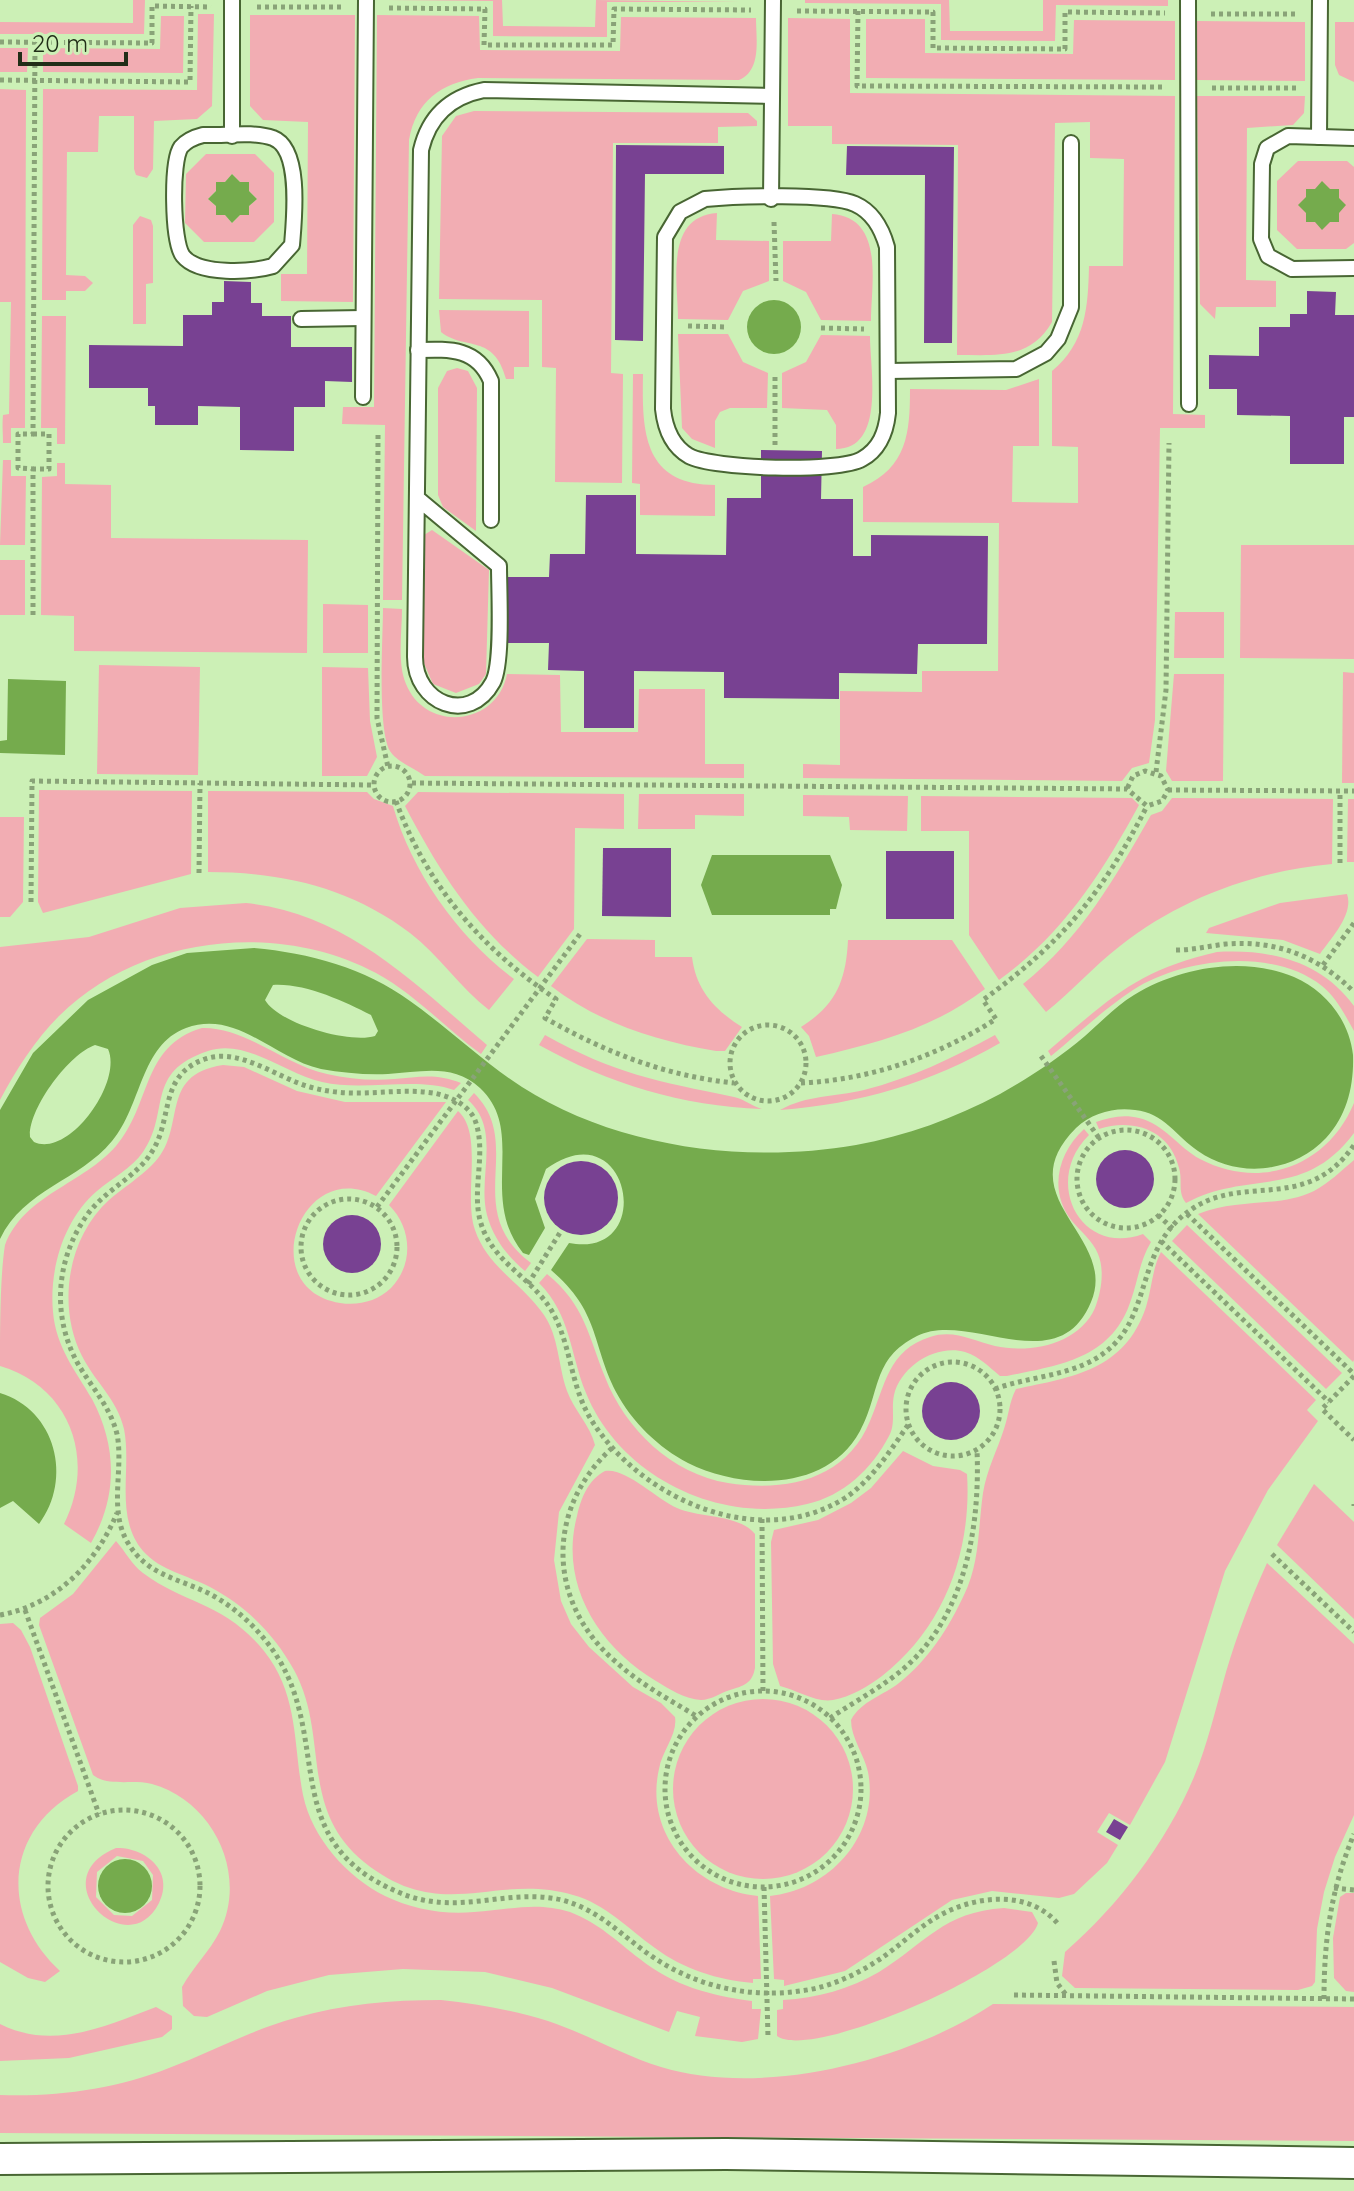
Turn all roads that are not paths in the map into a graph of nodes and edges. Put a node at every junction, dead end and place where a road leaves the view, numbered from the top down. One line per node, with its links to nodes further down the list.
1 (232, 4): 7 (lane)
2 (366, 4): 13 (lane)
3 (773, 5): 6 (lane)
4 (1188, 7): 18 (lane)
5 (1320, 7): 8 (lane)
6 (772, 96): 11 (lane); 15 (lane)
7 (232, 136): 7 (lane)
8 (1319, 137): 9 (lane); 12 (lane)
9 (1354, 138)
10 (1071, 143): 16 (lane)
11 (771, 199): 16 (lane); 16 (lane)
12 (1354, 268)
13 (363, 318): 14 (lane); 17 (lane)
14 (301, 319)
15 (418, 350): 19 (lane); 20 (lane)
16 (888, 371)
17 (363, 397)
18 (1189, 404)
19 (417, 498): 19 (lane)
20 (491, 520)
21 (0, 2159): 22 (street)
22 (1354, 2163)

